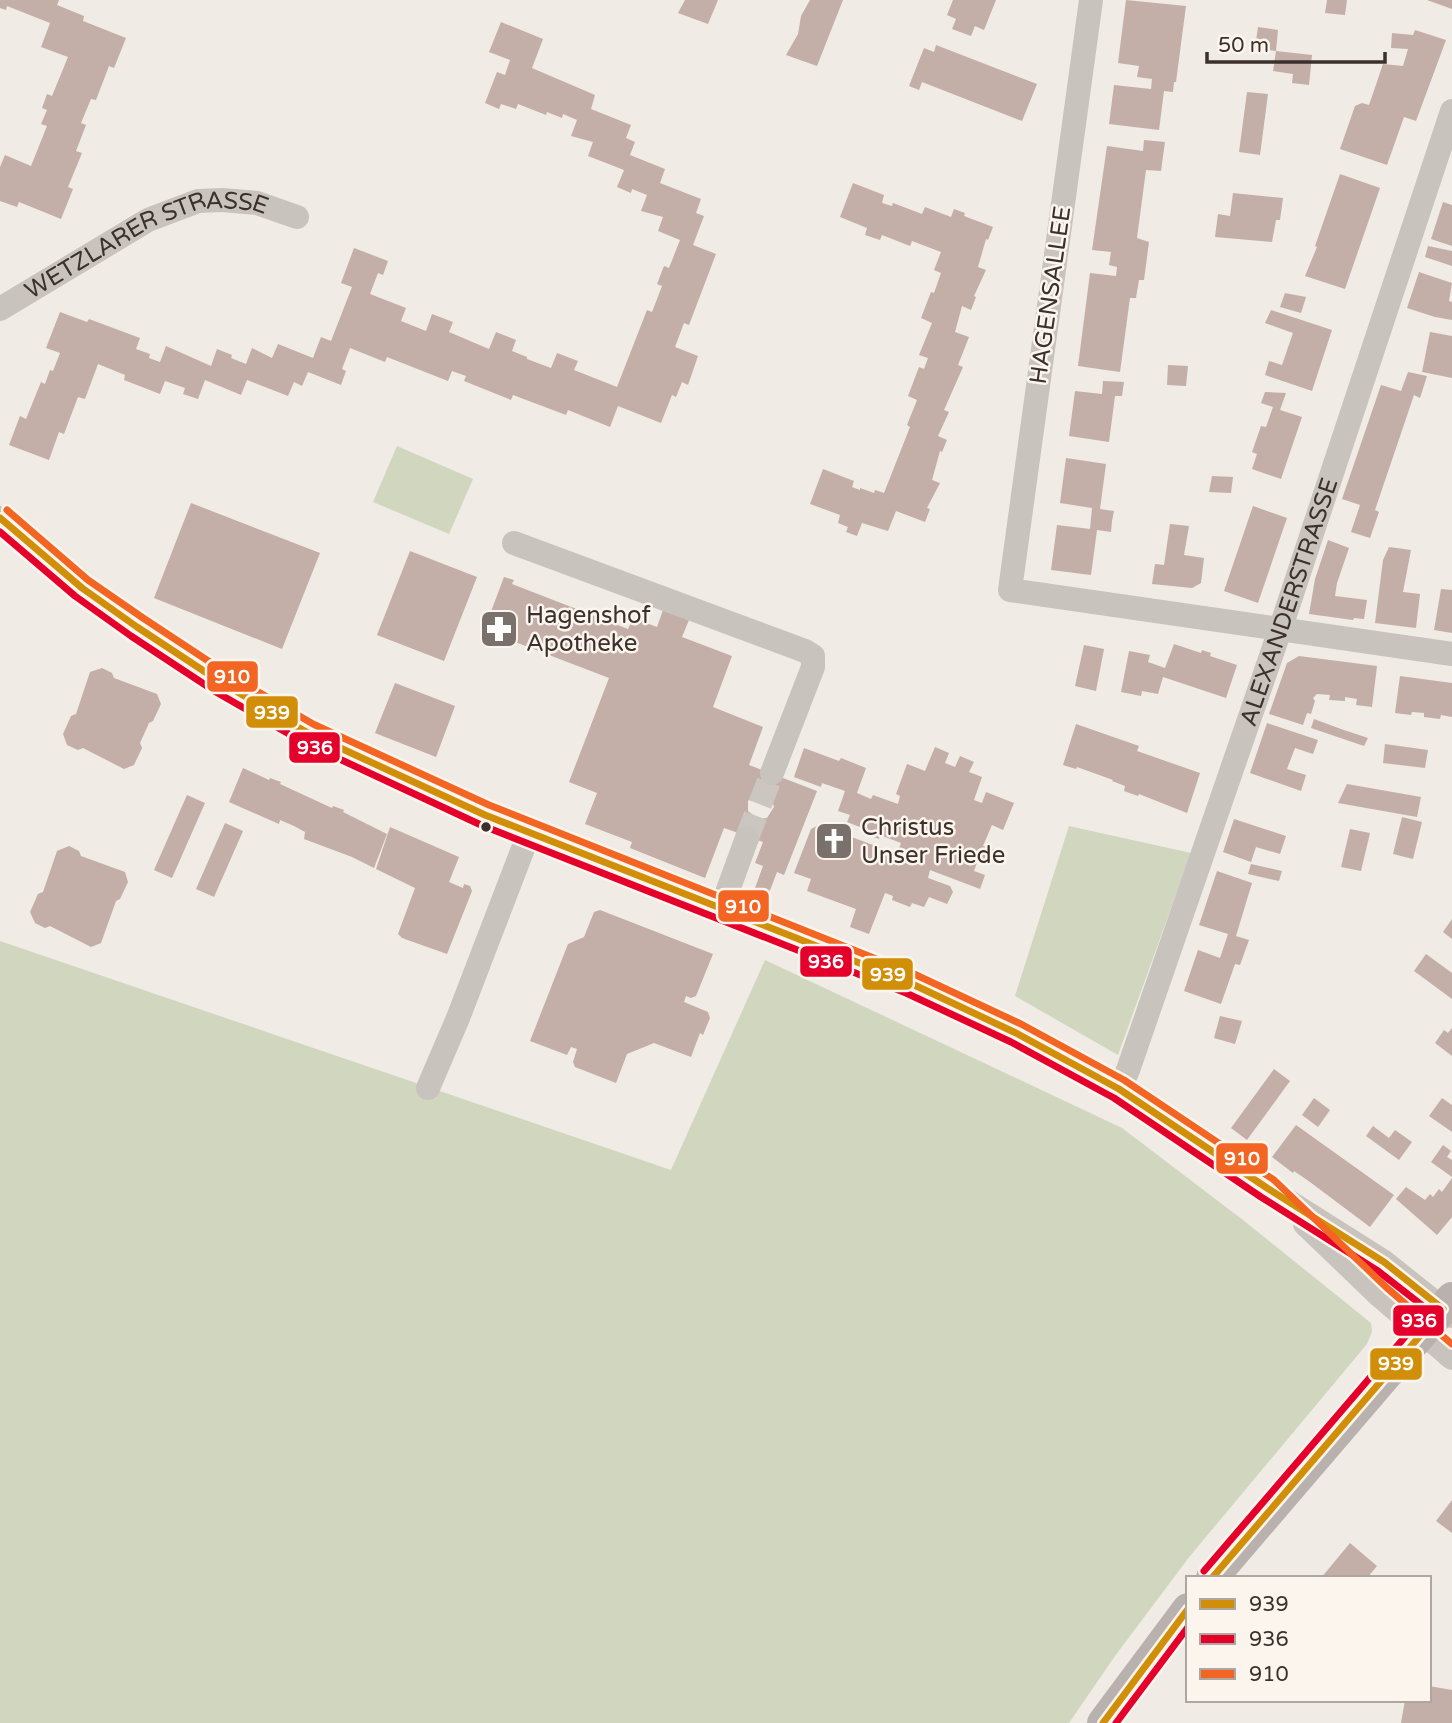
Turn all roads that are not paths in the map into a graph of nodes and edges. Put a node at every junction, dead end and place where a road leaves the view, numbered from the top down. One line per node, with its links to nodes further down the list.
1 (1091, 0): 7 (street, HAGENSALLEE)
2 (1452, 111): 7 (street, ALEXANDERSTRASSE)
3 (296, 217): 4 (street, WETZLARER STRASSE)
4 (0, 309)
5 (0, 518): 10 (street)
6 (514, 543): 9 (street)
7 (1280, 630): 8 (street); 14 (street, ALEXANDERSTRASSE)
8 (1452, 654)
9 (772, 773)
10 (529, 832): 12 (street); 13 (street)
11 (747, 838): 12 (street)
12 (721, 909): 14 (street)
13 (428, 1088)
14 (1119, 1088): 15 (street)
15 (1267, 1188): 16 (street); 17 (street)
16 (1449, 1307): 17 (main road)
17 (1423, 1333): 18 (street); 19 (main road)
18 (1452, 1358)
19 (1214, 1576)
20 (1186, 1612): 21 (main road)
21 (1103, 1723)

